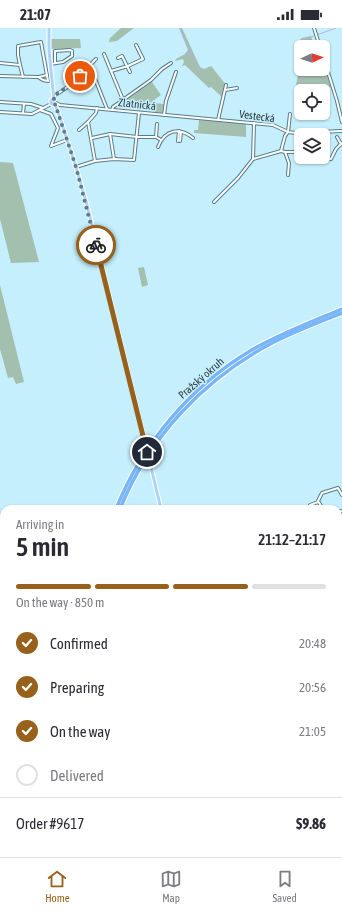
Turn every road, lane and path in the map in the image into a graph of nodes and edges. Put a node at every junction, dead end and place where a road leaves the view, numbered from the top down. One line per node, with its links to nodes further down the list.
1 (49, 28): 11 (main road)
2 (314, 28): 3 (street)
3 (318, 40)
4 (136, 45): 14 (street)
5 (104, 54): 15 (street)
6 (118, 58): 14 (street)
7 (96, 59): 13 (street)
8 (0, 63): 12 (street)
9 (55, 63): 9 (street); 11 (street)
10 (171, 63): 29 (street)
11 (50, 64): 24 (main road)
12 (20, 65): 18 (street); 21 (street)
13 (90, 66): 28 (street); 37 (street)
14 (128, 66): 15 (street); 16 (street)
15 (111, 71): 29 (street)
16 (130, 72)
17 (176, 72): 44 (street)
18 (47, 75): 22 (street); 23 (street)
19 (0, 76): 21 (street)
20 (330, 76): 47 (street)
21 (23, 77): 22 (street)
22 (38, 77): 23 (street)
23 (48, 81): 24 (street)
24 (52, 81): 28 (main road)
25 (226, 85): 27 (street)
26 (237, 88): 27 (street)
27 (224, 90): 45 (street)
28 (54, 95): 31 (main road)
29 (123, 100): 39 (street)
30 (0, 102): 32 (street)
31 (54, 103): 33 (street, Zlatnická); 34 (street); 35 (main road)
32 (24, 104): 34 (street); 42 (street)
33 (60, 105): 35 (street); 36 (street, Zlatnická)
34 (43, 108): 38 (street)
35 (57, 108): 60 (main road)
36 (97, 108): 37 (street, Zlatnická); 46 (street)
37 (107, 109): 39 (street, Zlatnická)
38 (40, 110): 42 (street); 60 (street)
39 (112, 110): 41 (street, Zlatnická)
40 (0, 112): 42 (street)
41 (139, 113): 44 (street, Zlatnická); 56 (street)
42 (23, 114)
43 (290, 114): 53 (street)
44 (164, 115): 45 (street, Zlatnická)
45 (218, 120): 48 (street, Vestecká)
46 (88, 122): 50 (street); 58 (street)
47 (342, 122)
48 (254, 123): 53 (street, Vestecká); 69 (street)
49 (157, 124): 57 (street)
50 (79, 130)
51 (180, 131): 59 (street); 61 (street); 62 (street)
52 (342, 131): 53 (street, Vestecká)
53 (288, 132): 65 (street)
54 (110, 134): 56 (street); 58 (street); 68 (street)
55 (337, 136): 63 (street)
56 (137, 137): 57 (street); 68 (street)
57 (156, 137): 61 (street)
58 (92, 138): 71 (street)
59 (193, 138)
60 (67, 140): 72 (main road)
61 (161, 140): 64 (street)
62 (179, 141)
63 (342, 143): 70 (street)
64 (158, 147)
65 (281, 151): 66 (street); 69 (street)
66 (285, 152): 67 (street); 73 (street)
67 (294, 152)
68 (114, 159): 71 (street)
69 (253, 159): 74 (street)
70 (330, 159)
71 (95, 161): 72 (street)
72 (76, 167): 81 (main road, bridge)
73 (288, 175)
74 (214, 202)
75 (342, 309): 79 (highway, Pražský okruh)
76 (342, 313): 80 (highway, Pražský okruh)
77 (342, 495): 78 (street)
78 (319, 502): 82 (street); 83 (street)
79 (118, 505)
80 (122, 505)
81 (160, 505)
82 (310, 505)
83 (321, 505)

